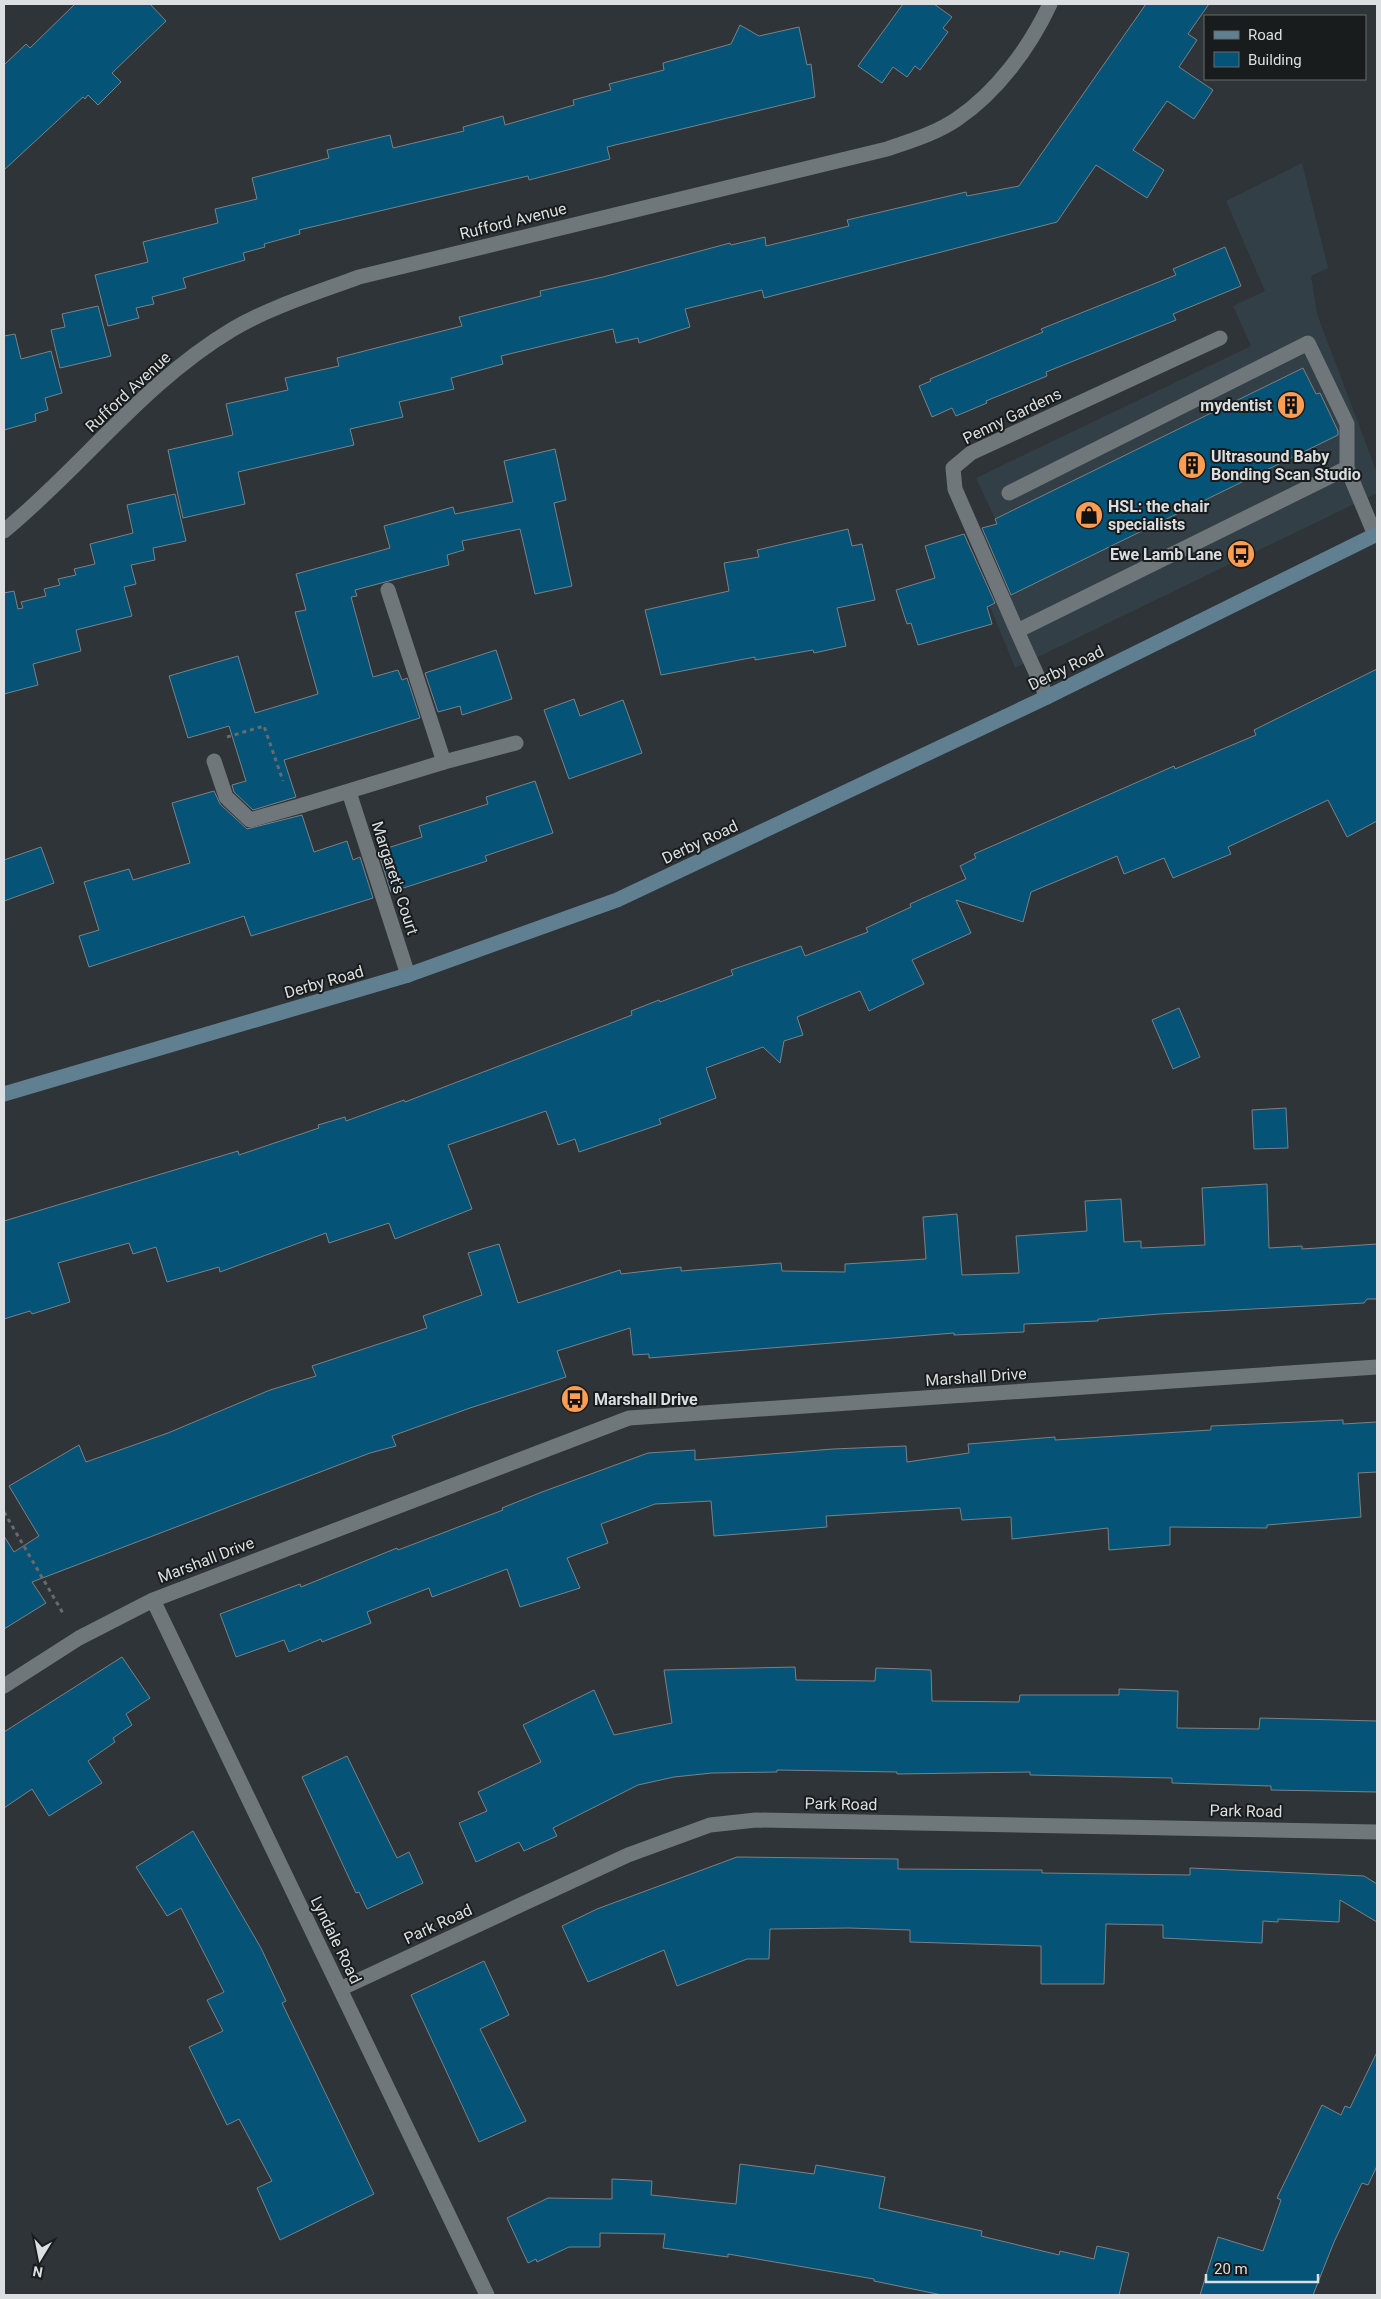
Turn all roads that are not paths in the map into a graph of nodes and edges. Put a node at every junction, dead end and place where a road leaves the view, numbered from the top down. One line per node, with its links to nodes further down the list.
1 (1050, 4): 5 (street, Rufford Avenue)
2 (1220, 338): 8 (street, Penny Gardens)
3 (1347, 468): 4 (street); 6 (street); 8 (street)
4 (1009, 493)
5 (4, 531)
6 (1376, 534): 9 (main road, Derby Road)
7 (388, 590): 12 (street)
8 (1016, 631): 9 (street)
9 (1046, 697): 14 (main road, Derby Road)
10 (516, 743): 12 (street)
11 (214, 761): 13 (street)
12 (444, 762): 13 (street)
13 (349, 792): 14 (street, Margaret's Court)
14 (408, 975): 15 (main road, Derby Road)
15 (4, 1094)
16 (1377, 1367): 17 (street, Marshall Drive)
17 (153, 1600): 18 (street, Marshall Drive); 20 (street, Lyndale Road)
18 (4, 1686)
19 (1377, 1832): 20 (street, Park Road)
20 (340, 1989): 21 (street, Lyndale Road)
21 (487, 2295)

